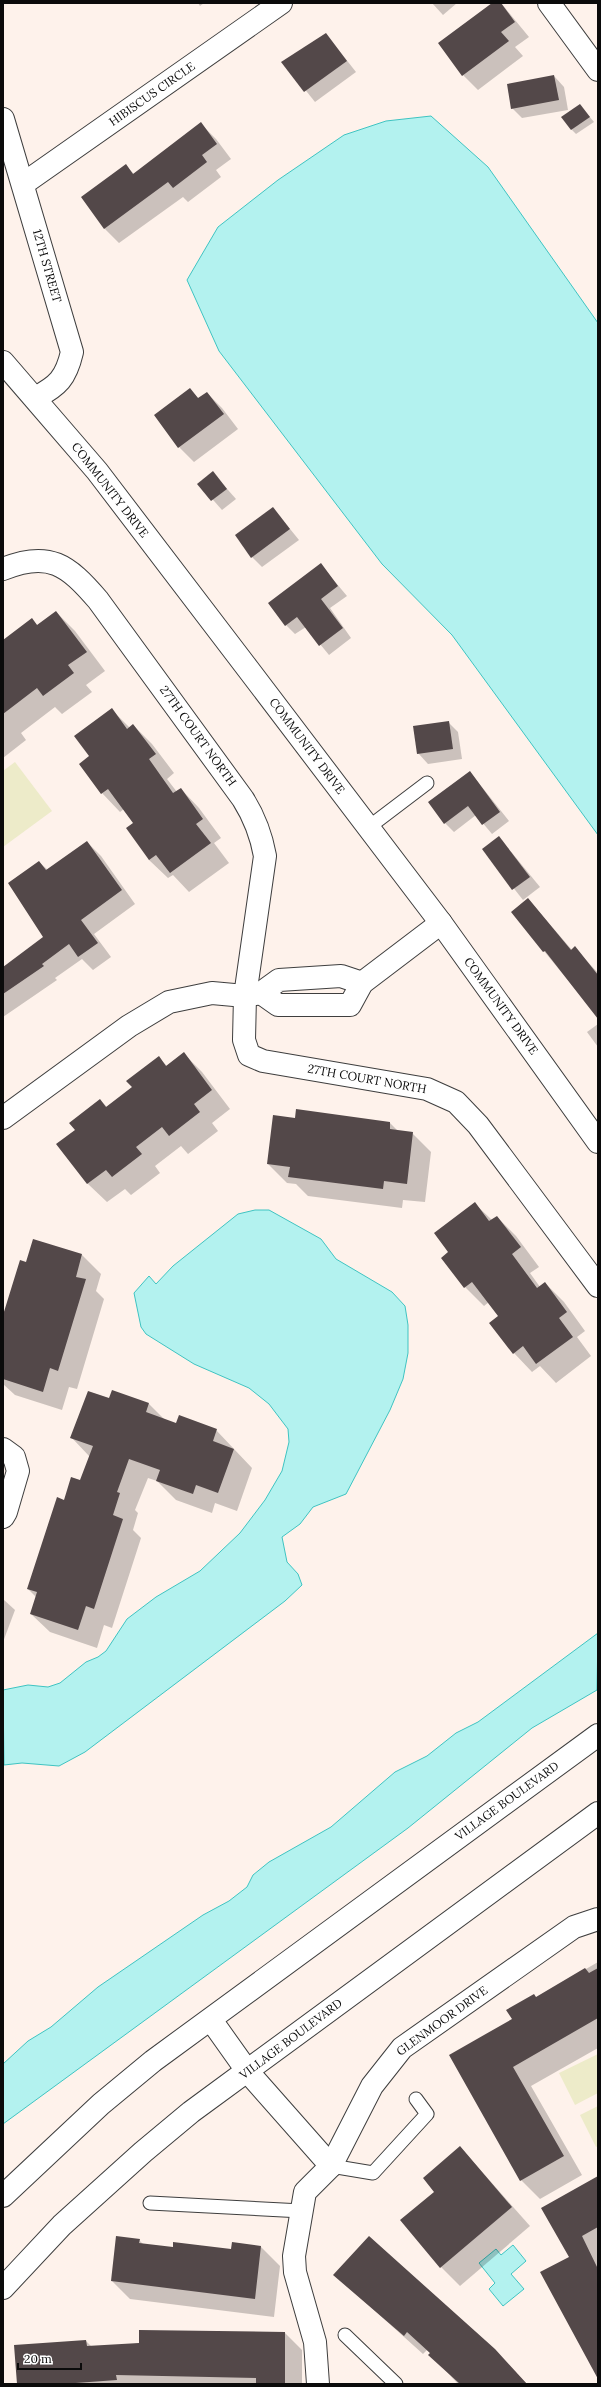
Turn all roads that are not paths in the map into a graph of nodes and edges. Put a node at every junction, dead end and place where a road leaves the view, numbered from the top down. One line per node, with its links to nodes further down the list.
1 (281, 3): 5 (street, HIBISCUS CIRCLE)
2 (549, 3): 3 (street)
3 (598, 70)
4 (3, 119): 5 (street, 12TH STREET)
5 (23, 184): 7 (street, 12TH STREET)
6 (3, 362): 7 (street, COMMUNITY DRIVE)
7 (35, 398): 10 (street, COMMUNITY DRIVE)
8 (3, 568): 13 (street, 27TH COURT NORTH)
9 (427, 783): 10 (lane)
10 (369, 827): 11 (street, COMMUNITY DRIVE)
11 (441, 922): 12 (street); 15 (street, COMMUNITY DRIVE)
12 (362, 983): 13 (street); 13 (street)
13 (253, 994): 14 (street); 16 (street, 27TH COURT NORTH)
14 (3, 1118)
15 (598, 1142)
16 (598, 1286)
17 (3, 1449): 18 (street)
18 (3, 1517)
19 (598, 1735): 22 (street, VILLAGE BOULEVARD)
20 (598, 1813): 23 (street, VILLAGE BOULEVARD)
21 (598, 1919): 25 (street, GLENMOOR DRIVE)
22 (210, 2020): 23 (street); 26 (street, VILLAGE BOULEVARD)
23 (248, 2072): 25 (street); 29 (street, VILLAGE BOULEVARD)
24 (416, 2099): 25 (lane)
25 (331, 2166): 28 (street, GLENMOOR DRIVE)
26 (3, 2196)
27 (150, 2203): 28 (lane)
28 (302, 2211): 31 (street, GLENMOOR DRIVE)
29 (3, 2288)
30 (345, 2335): 32 (lane)
31 (318, 2384)
32 (396, 2384)

